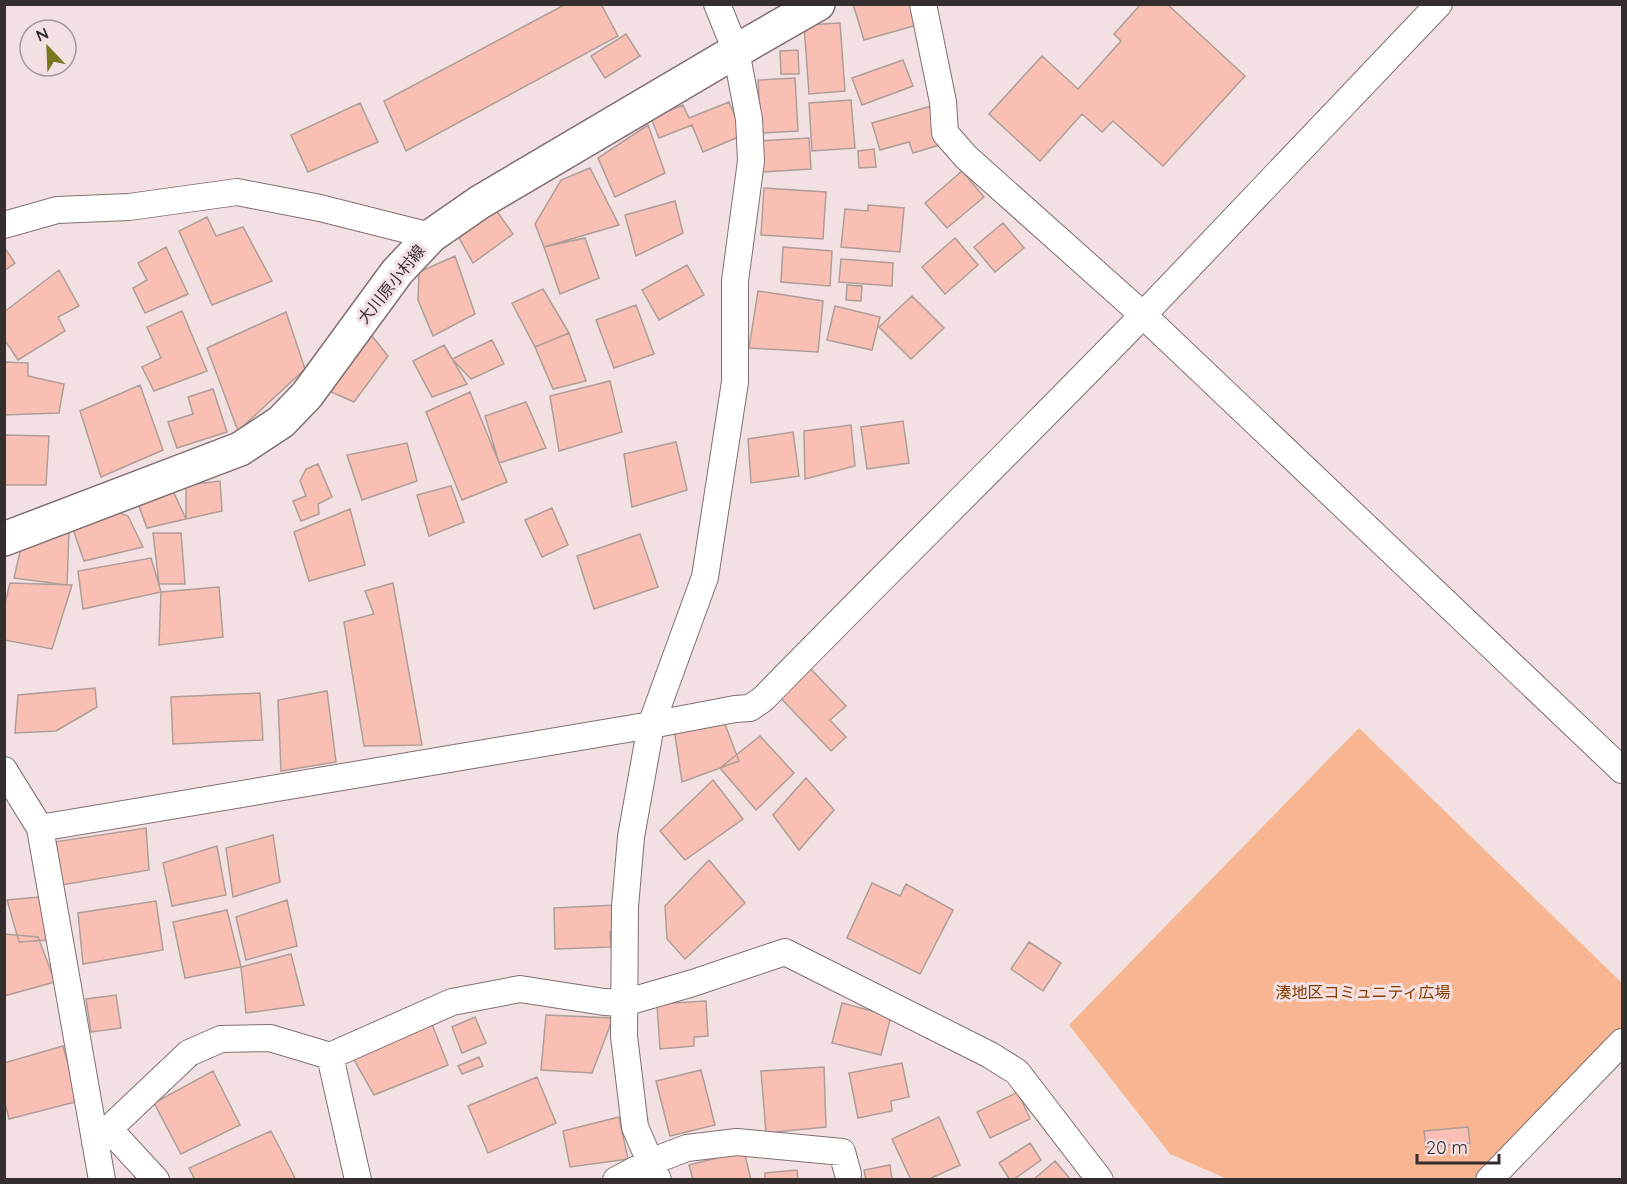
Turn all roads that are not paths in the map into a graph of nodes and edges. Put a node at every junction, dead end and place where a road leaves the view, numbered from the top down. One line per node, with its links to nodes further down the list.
1 (717, 4): 5 (street)
2 (818, 4): 5 (main road, 大川原小村線)
3 (923, 4): 8 (street)
4 (1439, 4): 8 (street)
5 (736, 51): 7 (main road, 大川原小村線); 10 (street)
6 (4, 225): 7 (street)
7 (430, 236): 9 (main road, 大川原小村線)
8 (1143, 315): 10 (street); 12 (street)
9 (4, 539)
10 (651, 725): 13 (street); 14 (street)
11 (4, 770): 13 (street)
12 (1623, 770)
13 (40, 828): 17 (street)
14 (624, 1003): 16 (street); 18 (street); 24 (street)
15 (1623, 1042): 25 (street)
16 (330, 1056): 17 (street); 22 (street)
17 (102, 1135): 20 (street); 21 (street)
18 (654, 1171): 19 (street); 23 (street)
19 (848, 1174)
20 (102, 1179)
21 (156, 1179)
22 (358, 1179)
23 (616, 1179)
24 (1100, 1179)
25 (1490, 1179)

